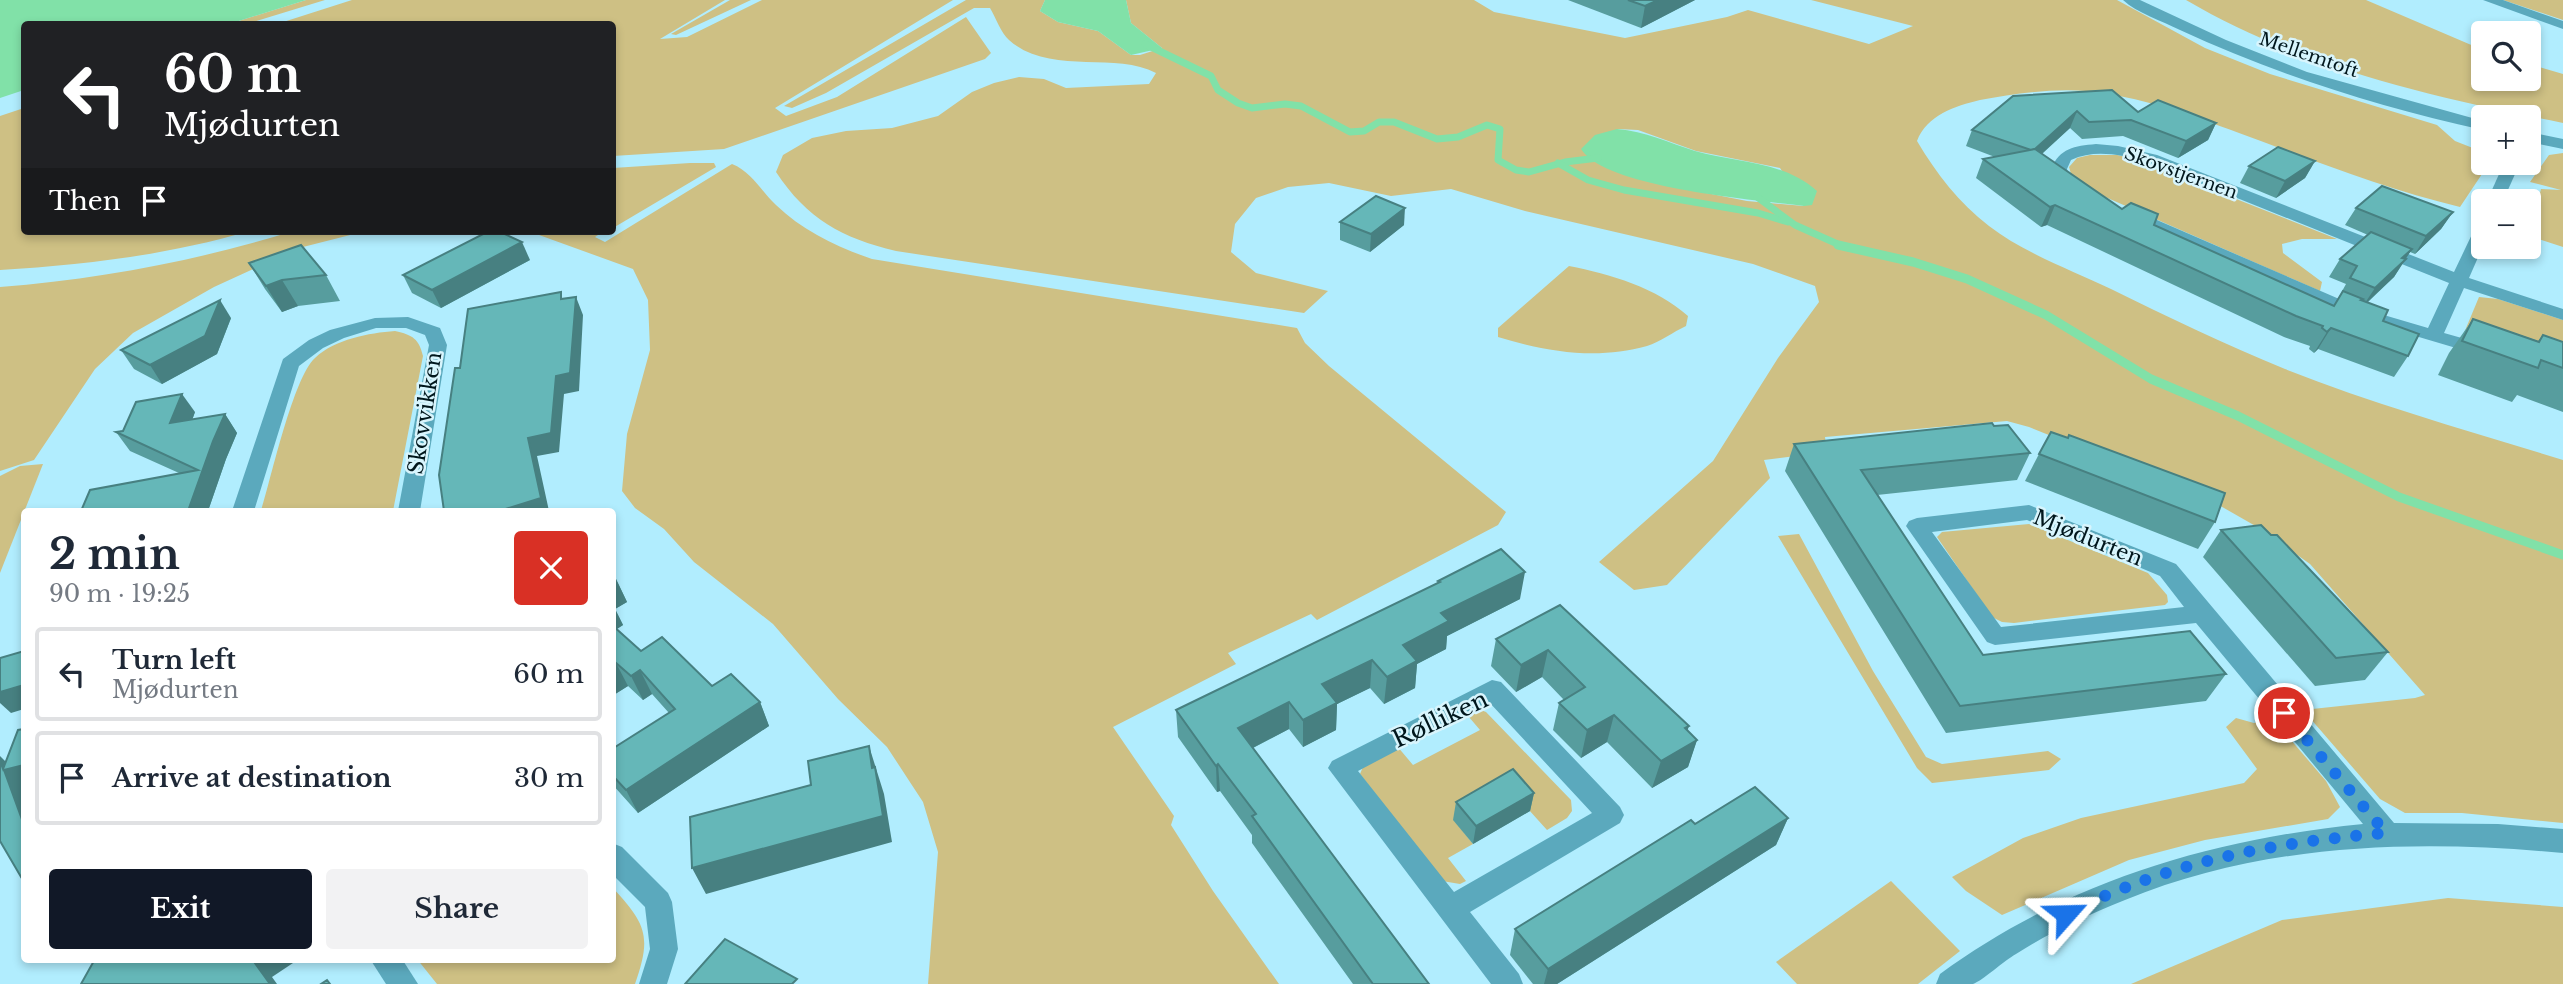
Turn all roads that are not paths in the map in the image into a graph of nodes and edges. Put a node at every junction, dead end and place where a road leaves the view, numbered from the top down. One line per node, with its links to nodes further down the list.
1 (2130, 0): 4 (street, Mellemtoft)
2 (2490, 0): 3 (street)
3 (2563, 26)
4 (2471, 123)
5 (2541, 139): 6 (street)
6 (2563, 144)
7 (2090, 197): 10 (street, Skovstjernen)
8 (2127, 214): 12 (street)
9 (2471, 256): 10 (street)
10 (2460, 281): 11 (street, Skovstjernen); 12 (street)
11 (2563, 315)
12 (2433, 337): 13 (street)
13 (2498, 354)
14 (244, 508): 15 (street, Skovvikken)
15 (410, 508)
16 (2202, 614): 16 (street, Mjødurten); 17 (street, Mjødurten)
17 (2386, 833): 18 (street); 25 (street)
18 (2563, 841)
19 (616, 859): 23 (street)
20 (1451, 908): 20 (street, Rølliken); 24 (street, Rølliken)
21 (387, 963): 22 (street)
22 (404, 984)
23 (653, 984)
24 (1509, 984)
25 (1950, 984)

